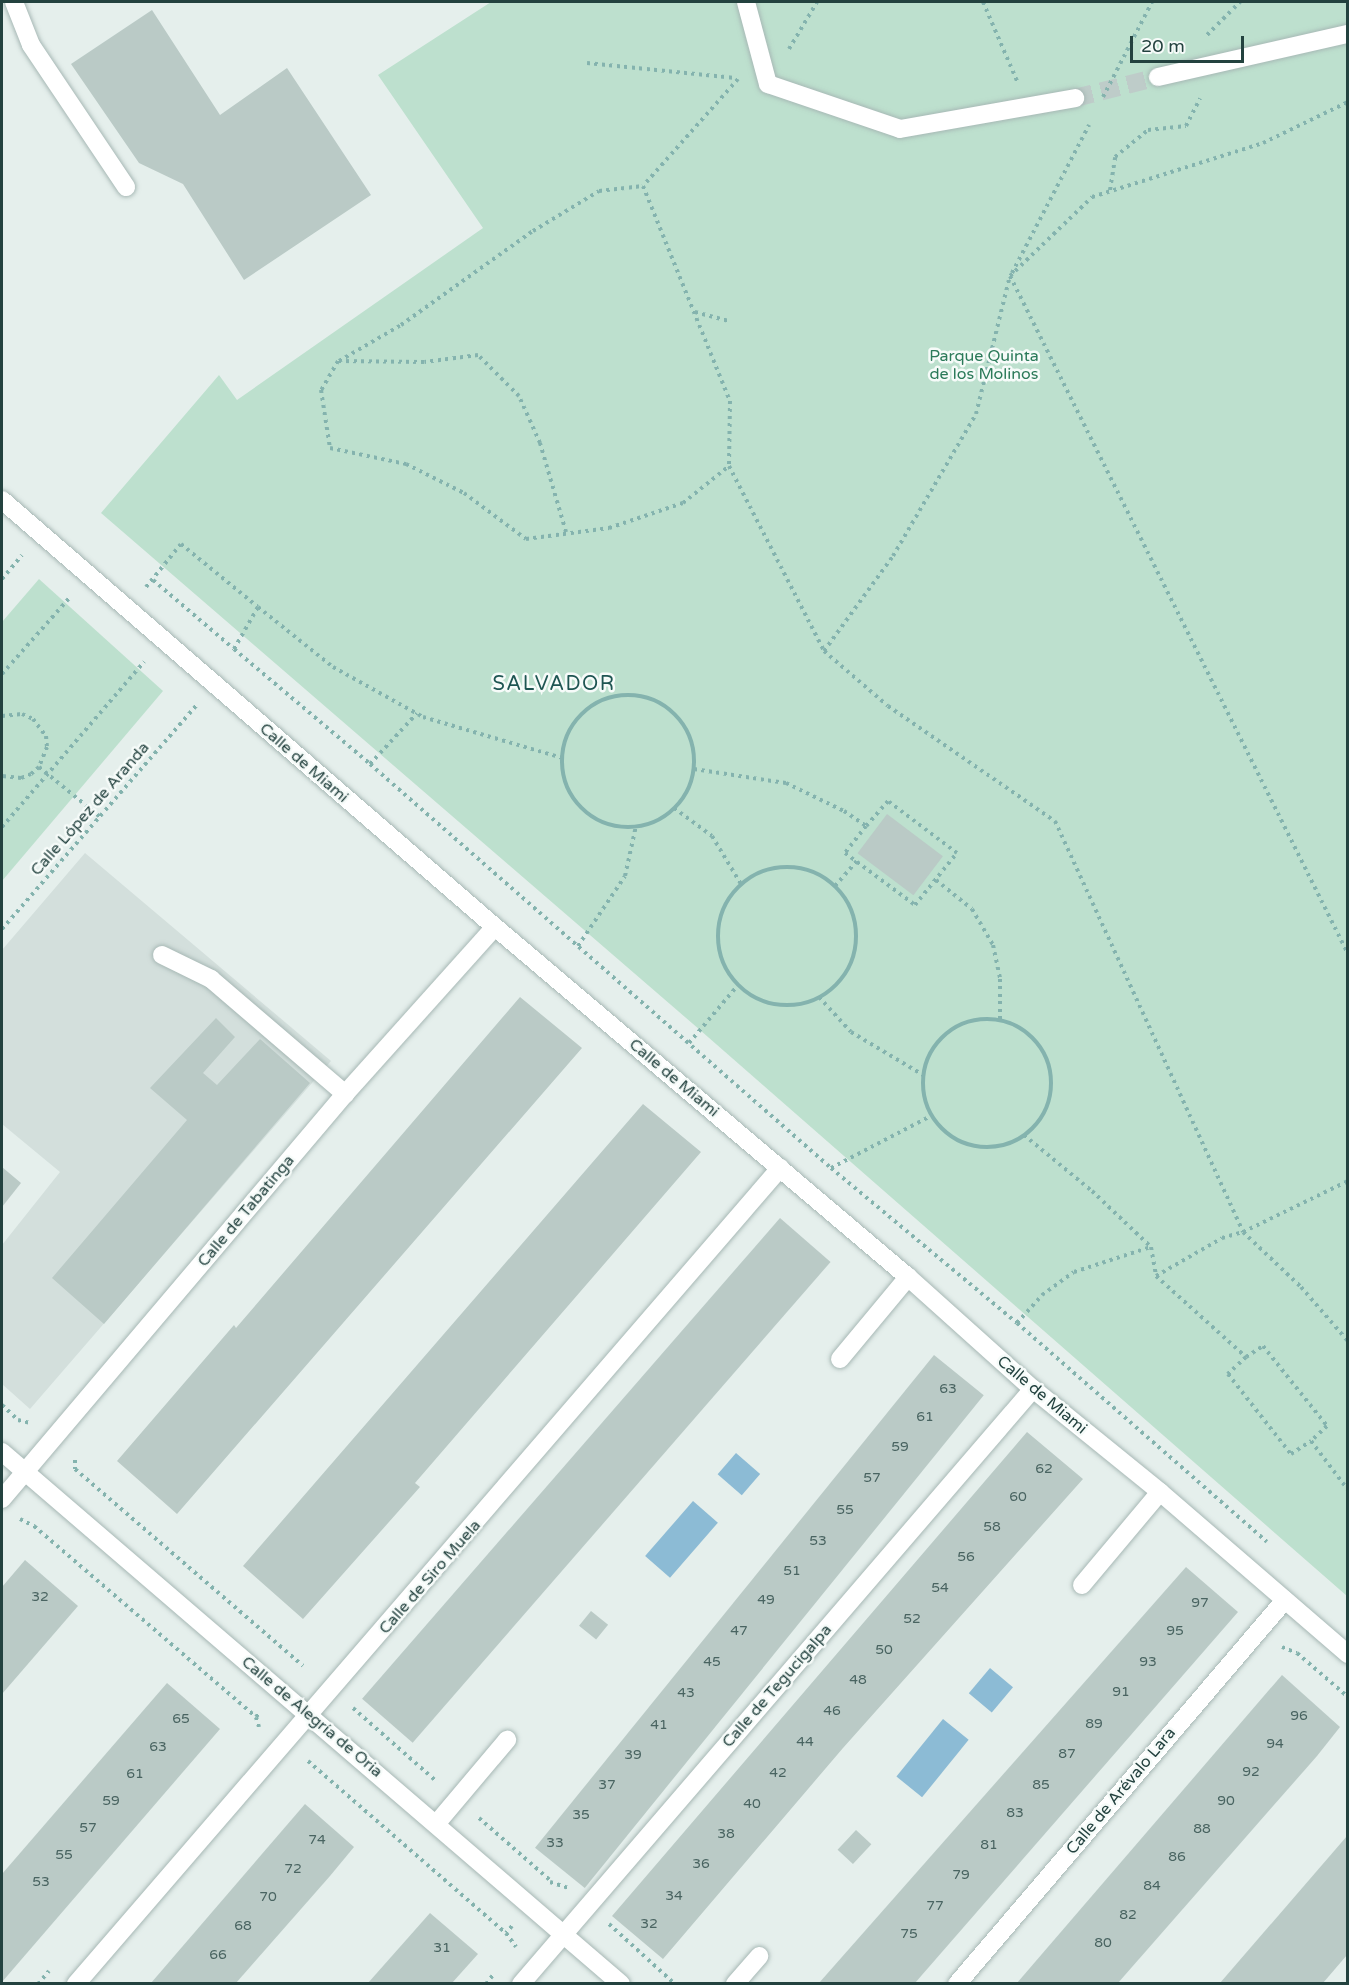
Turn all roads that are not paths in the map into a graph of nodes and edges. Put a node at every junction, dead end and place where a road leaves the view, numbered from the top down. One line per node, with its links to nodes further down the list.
1 (14, 2): 6 (street)
2 (746, 2): 5 (street)
3 (1347, 34): 4 (street)
4 (1158, 77)
5 (1075, 98)
6 (126, 187)
7 (2, 500): 8 (street, Calle de Miami)
8 (495, 927): 10 (street, Calle de Tabatinga); 11 (street, Calle de Miami)
9 (162, 955): 10 (street)
10 (345, 1094): 16 (street, Calle de Tabatinga)
11 (780, 1168): 12 (street, Calle de Miami); 22 (street, Calle de Siro Muela)
12 (908, 1277): 13 (street); 14 (street, Calle de Miami)
13 (840, 1359)
14 (1033, 1389): 17 (street, Calle de Miami); 25 (street, Calle de Tegucigalpa)
15 (2, 1452): 16 (street, Calle de Alegría de Oria)
16 (25, 1472): 18 (street, Calle de Tabatinga); 22 (street, Calle de Alegría de Oria)
17 (1160, 1492): 19 (street); 20 (street, Calle de Miami)
18 (2, 1499)
19 (1082, 1585)
20 (1285, 1600): 21 (street, Calle de Miami); 31 (street, Calle de Arévalo Lara)
21 (1347, 1654)
22 (310, 1716): 24 (street, Calle de Alegría de Oria); 27 (street, Calle de Siro Muela)
23 (507, 1740): 24 (street)
24 (437, 1823): 25 (street, Calle de Alegría de Oria)
25 (564, 1933): 28 (street, Calle de Tegucigalpa); 29 (street, Calle de Alegría de Oria)
26 (759, 1956): 30 (street)
27 (76, 1983)
28 (521, 1983)
29 (621, 1983)
30 (735, 1983)
31 (957, 1983)

